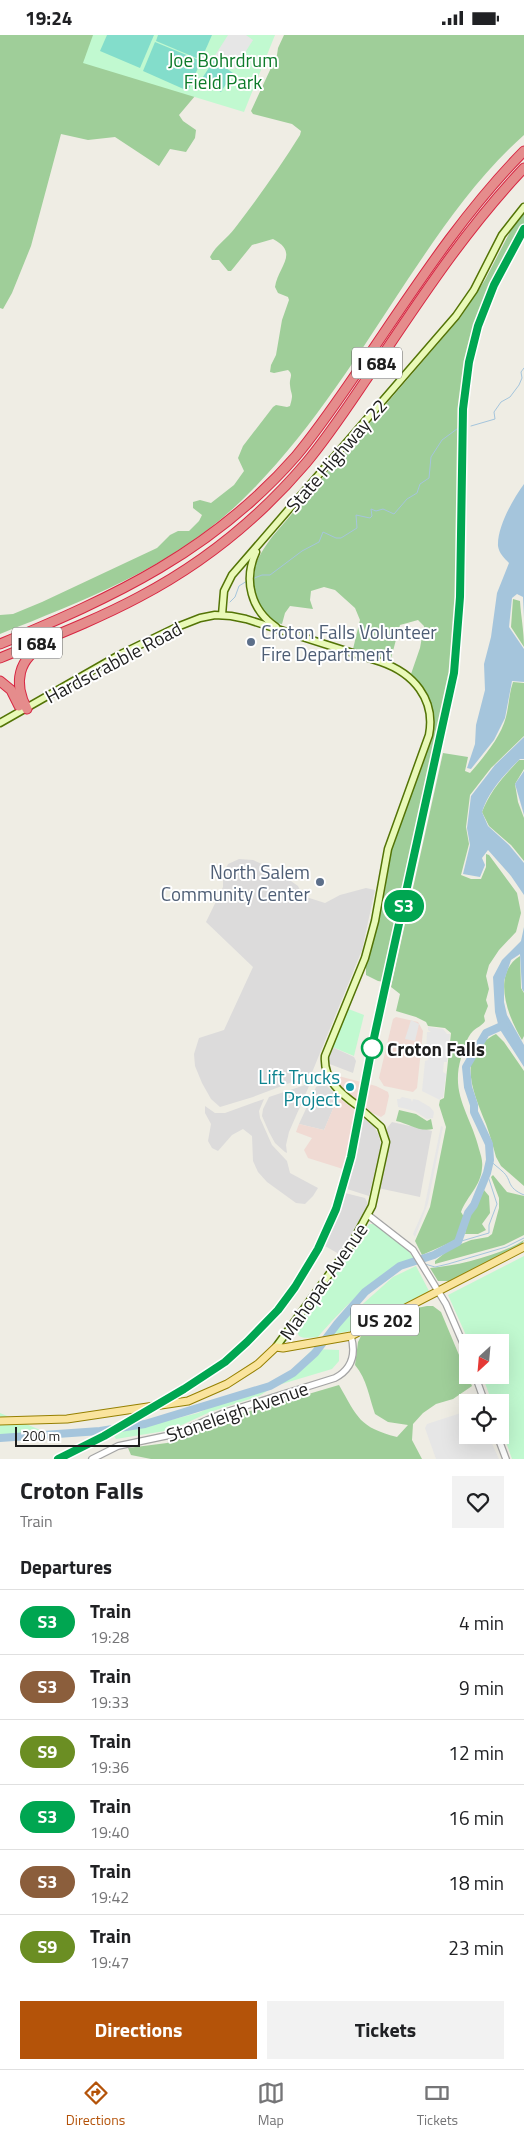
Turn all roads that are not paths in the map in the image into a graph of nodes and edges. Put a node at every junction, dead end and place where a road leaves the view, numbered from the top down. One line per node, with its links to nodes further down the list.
1 (524, 151): 8 (highway, I 684)
2 (524, 168): 6 (highway, I 684)
3 (524, 207): 4 (main road, State Highway 22)
4 (269, 533): 5 (main road); 7 (main road)
5 (222, 615): 7 (main road); 11 (main road, Hardscrabble Road)
6 (73, 627): 9 (highway, I 684); 11 (highway)
7 (286, 633): 13 (main road)
8 (0, 644)
9 (0, 658)
10 (0, 681): 11 (highway)
11 (24, 711): 12 (main road, Hardscrabble Road)
12 (0, 723)
13 (358, 1106)
14 (364, 1111): 15 (main road)
15 (368, 1215): 17 (street); 20 (main road, Mahopac Avenue)
16 (524, 1247): 17 (main road, US 202)
17 (438, 1292): 18 (street); 19 (main road, US 202)
18 (459, 1334)
19 (351, 1336): 20 (main road, US 202); 23 (street, Stoneleigh Avenue)
20 (276, 1347): 21 (main road)
21 (3, 1421)
22 (500, 1444): 24 (street)
23 (92, 1459)
24 (506, 1459)

